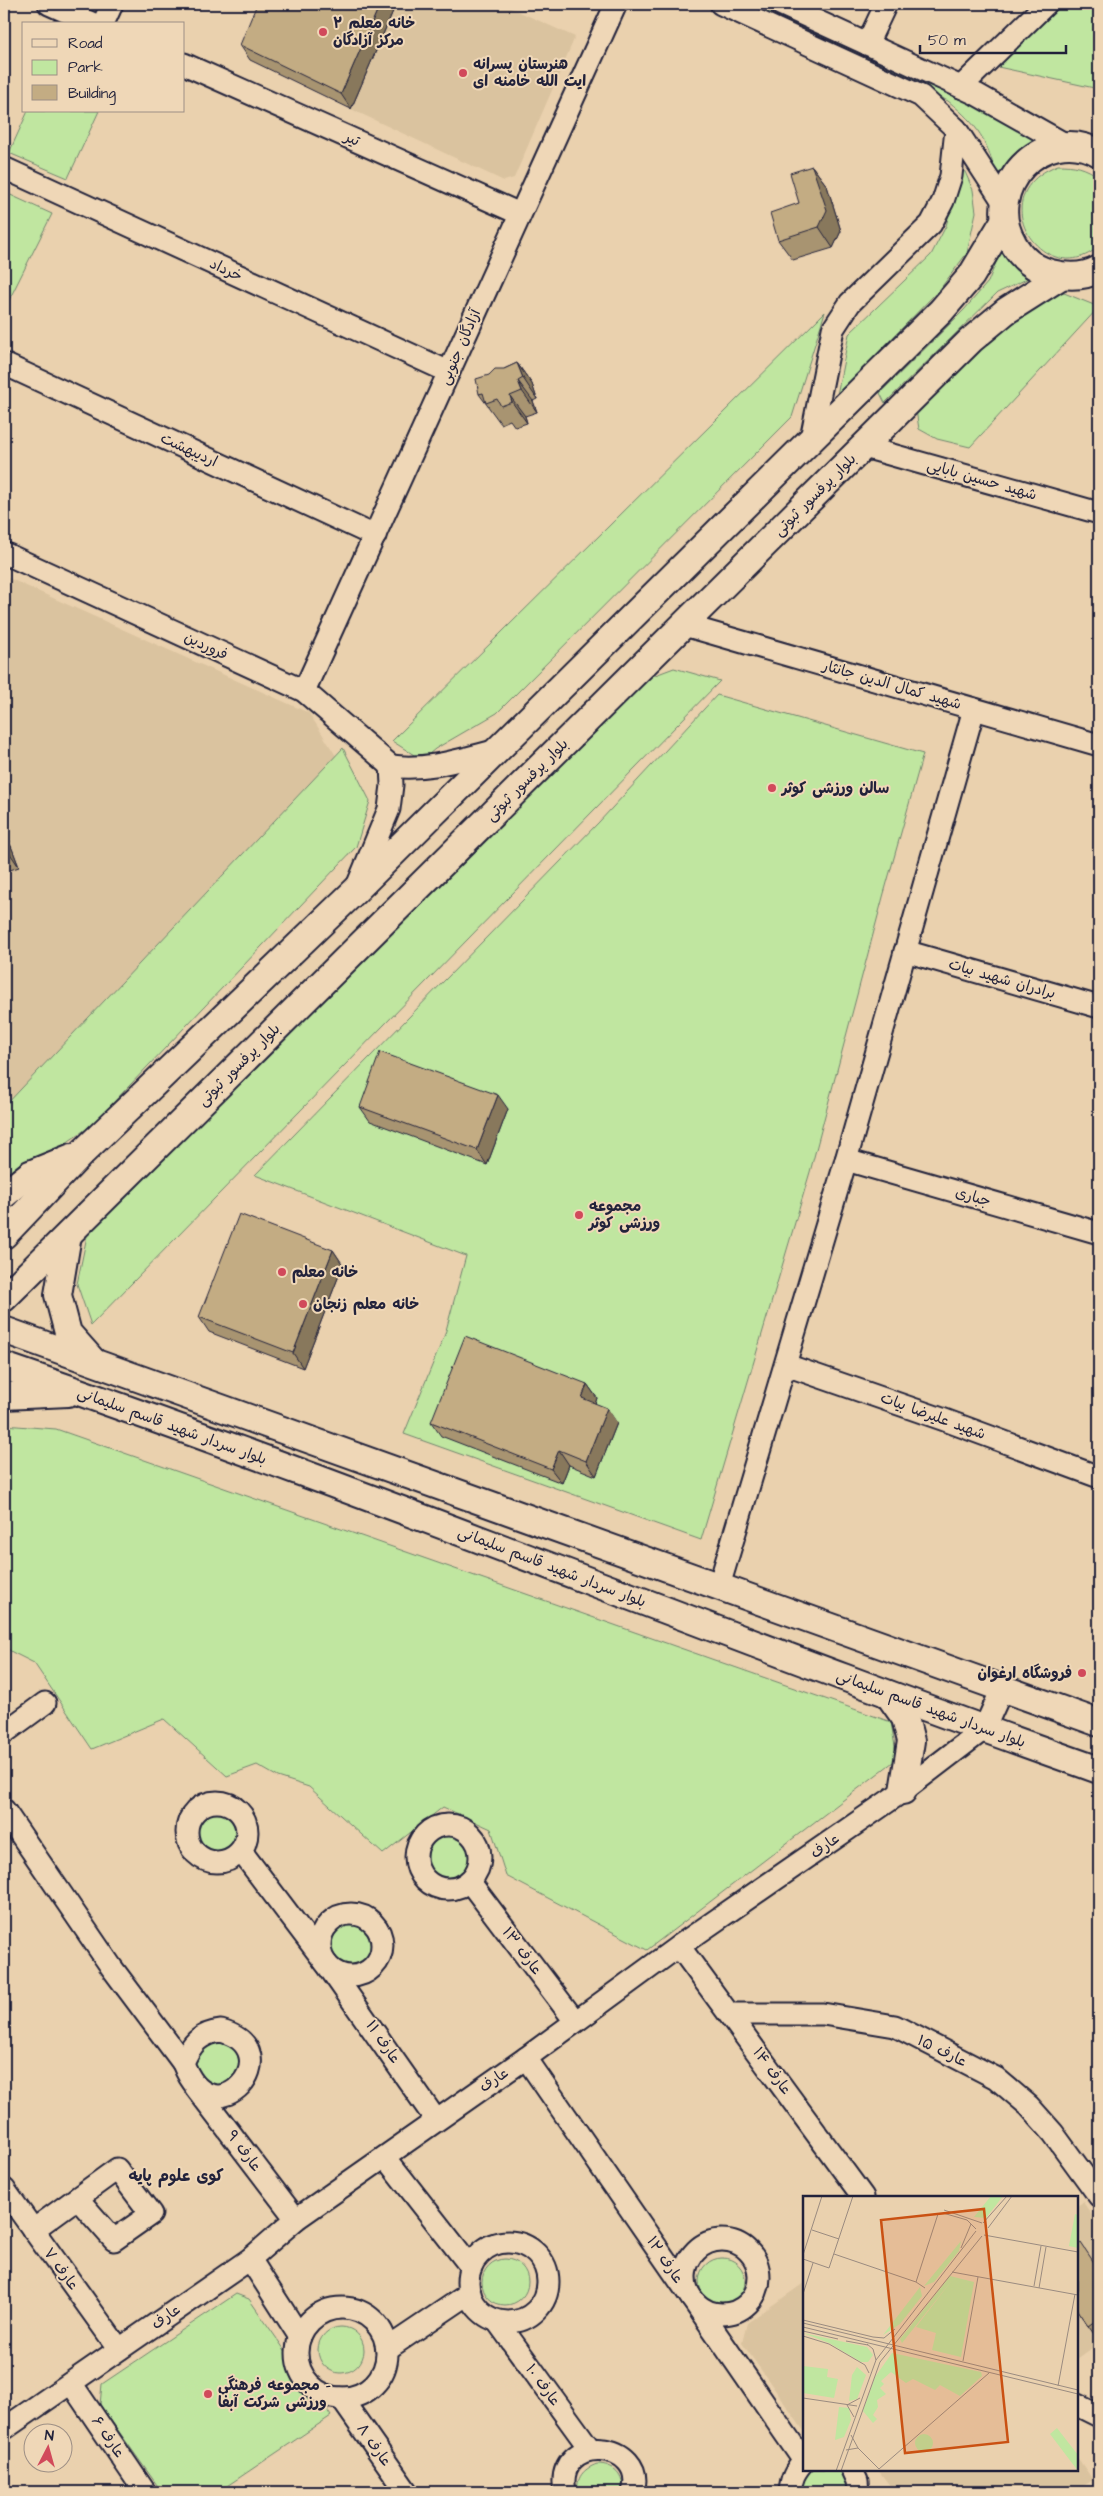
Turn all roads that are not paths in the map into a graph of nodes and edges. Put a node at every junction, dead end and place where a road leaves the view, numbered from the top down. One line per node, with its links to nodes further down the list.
1 (49, 4): 8 (street)
2 (112, 4): 9 (street)
3 (616, 4): 18 (street, آزادگان جنوبی)
4 (721, 4): 13 (street)
5 (780, 4): 10 (street)
6 (886, 4): 10 (street)
7 (1046, 4): 12 (street)
8 (90, 22)
9 (104, 22)
10 (867, 44): 12 (street)
11 (185, 64): 18 (street, تیر)
12 (961, 87): 15 (street)
13 (956, 129): 17 (street); 22 (street)
14 (1099, 133): 15 (main road)
15 (1081, 148): 17 (main road)
16 (4, 168): 21 (street, خرداد)
17 (1004, 212): 19 (main road); 22 (main road)
18 (520, 214): 21 (street, آزادگان جنوبی)
19 (1085, 276): 23 (main road, بلوار پرفسور ثبوتی)
20 (4, 364): 25 (street, اردیبهشت)
21 (449, 372): 25 (street, آزادگان جنوبی)
22 (811, 439): 31 (main road)
23 (864, 446): 24 (street, شهید حسین بابایی); 27 (main road, بلوار پرفسور ثبوتی)
24 (1099, 513)
25 (374, 536): 28 (street, آزادگان جنوبی)
26 (4, 553): 28 (street, فروردین)
27 (684, 625): 29 (street, شهید کمال الدین جانثار); 41 (main road, بلوار پرفسور ثبوتی)
28 (304, 691): 32 (street, فروردین)
29 (974, 709): 30 (street, شهید کمال الدین جانثار); 34 (street)
30 (1099, 745)
31 (498, 750): 32 (street); 33 (main road)
32 (391, 766): 33 (street)
33 (355, 891): 36 (main road)
34 (905, 951): 35 (street, برادران شهید بیات); 37 (street)
35 (1099, 1007)
36 (82, 1153): 38 (main road); 40 (main road)
37 (846, 1160): 39 (street, جباری); 45 (street)
38 (4, 1195)
39 (1099, 1233)
40 (4, 1235)
41 (68, 1235): 42 (main road, بلوار پرفسور ثبوتی); 44 (main road)
42 (4, 1298)
43 (4, 1330): 44 (main road)
44 (94, 1362): 50 (main road)
45 (786, 1365): 49 (street, شهید علیرضا بیات); 50 (street)
46 (4, 1366): 47 (main road, بلوار سردار شهید قاسم سلیمانی)
47 (83, 1393): 48 (main road); 52 (main road, بلوار سردار شهید قاسم سلیمانی)
48 (4, 1396)
49 (1093, 1474)
50 (719, 1586): 51 (main road)
51 (1003, 1687): 54 (main road); 55 (street)
52 (888, 1694): 55 (main road, بلوار سردار شهید قاسم سلیمانی); 58 (main road)
53 (45, 1703): 56 (street)
54 (1099, 1723)
55 (984, 1730): 57 (main road, بلوار سردار شهید قاسم سلیمانی); 58 (street, عارف)
56 (4, 1733)
57 (1099, 1770)
58 (903, 1791): 62 (street, عارف)
59 (4, 1810): 66 (street)
60 (240, 1851): 68 (street, عارف ۱۱)
61 (469, 1881): 64 (street, عارف ۱۳)
62 (679, 1946): 63 (street, عارف ۱۴); 64 (street, عارف)
63 (731, 2014): 71 (street, عارف ۱۴); 72 (street, عارف ۱۵)
64 (575, 2020): 65 (street, عارف)
65 (526, 2058): 68 (street, عارف); 89 (street, عارف ۱۲)
66 (184, 2063): 67 (street); 67 (street)
67 (193, 2084): 74 (street, عارف ۹)
68 (436, 2120): 69 (street, عارف)
69 (385, 2157): 74 (street, عارف); 77 (street)
70 (4, 2189): 75 (street, عارف ۷)
71 (862, 2196)
72 (1099, 2196)
73 (78, 2198): 75 (street)
74 (296, 2219): 76 (street, عارف)
75 (33, 2230): 81 (street, عارف ۷)
76 (250, 2259): 80 (street); 81 (street, عارف)
77 (471, 2267): 78 (street); 79 (street)
78 (470, 2293): 79 (street); 82 (street)
79 (498, 2321): 88 (street, عارف ۱۰)
80 (300, 2337): 82 (street); 84 (street)
81 (119, 2349): 83 (street, عارف)
82 (387, 2349): 84 (street)
83 (71, 2382): 87 (street, عارف); 92 (street, عارف ۶)
84 (341, 2398): 93 (street, عارف ۸)
85 (1078, 2405): 86 (street)
86 (1099, 2416)
87 (4, 2429)
88 (590, 2449): 94 (street); 95 (street)
89 (803, 2460)
90 (803, 2462): 96 (street)
91 (853, 2471): 97 (street)
92 (145, 2492)
93 (407, 2492)
94 (565, 2492)
95 (633, 2492)
96 (790, 2492)
97 (858, 2492)

